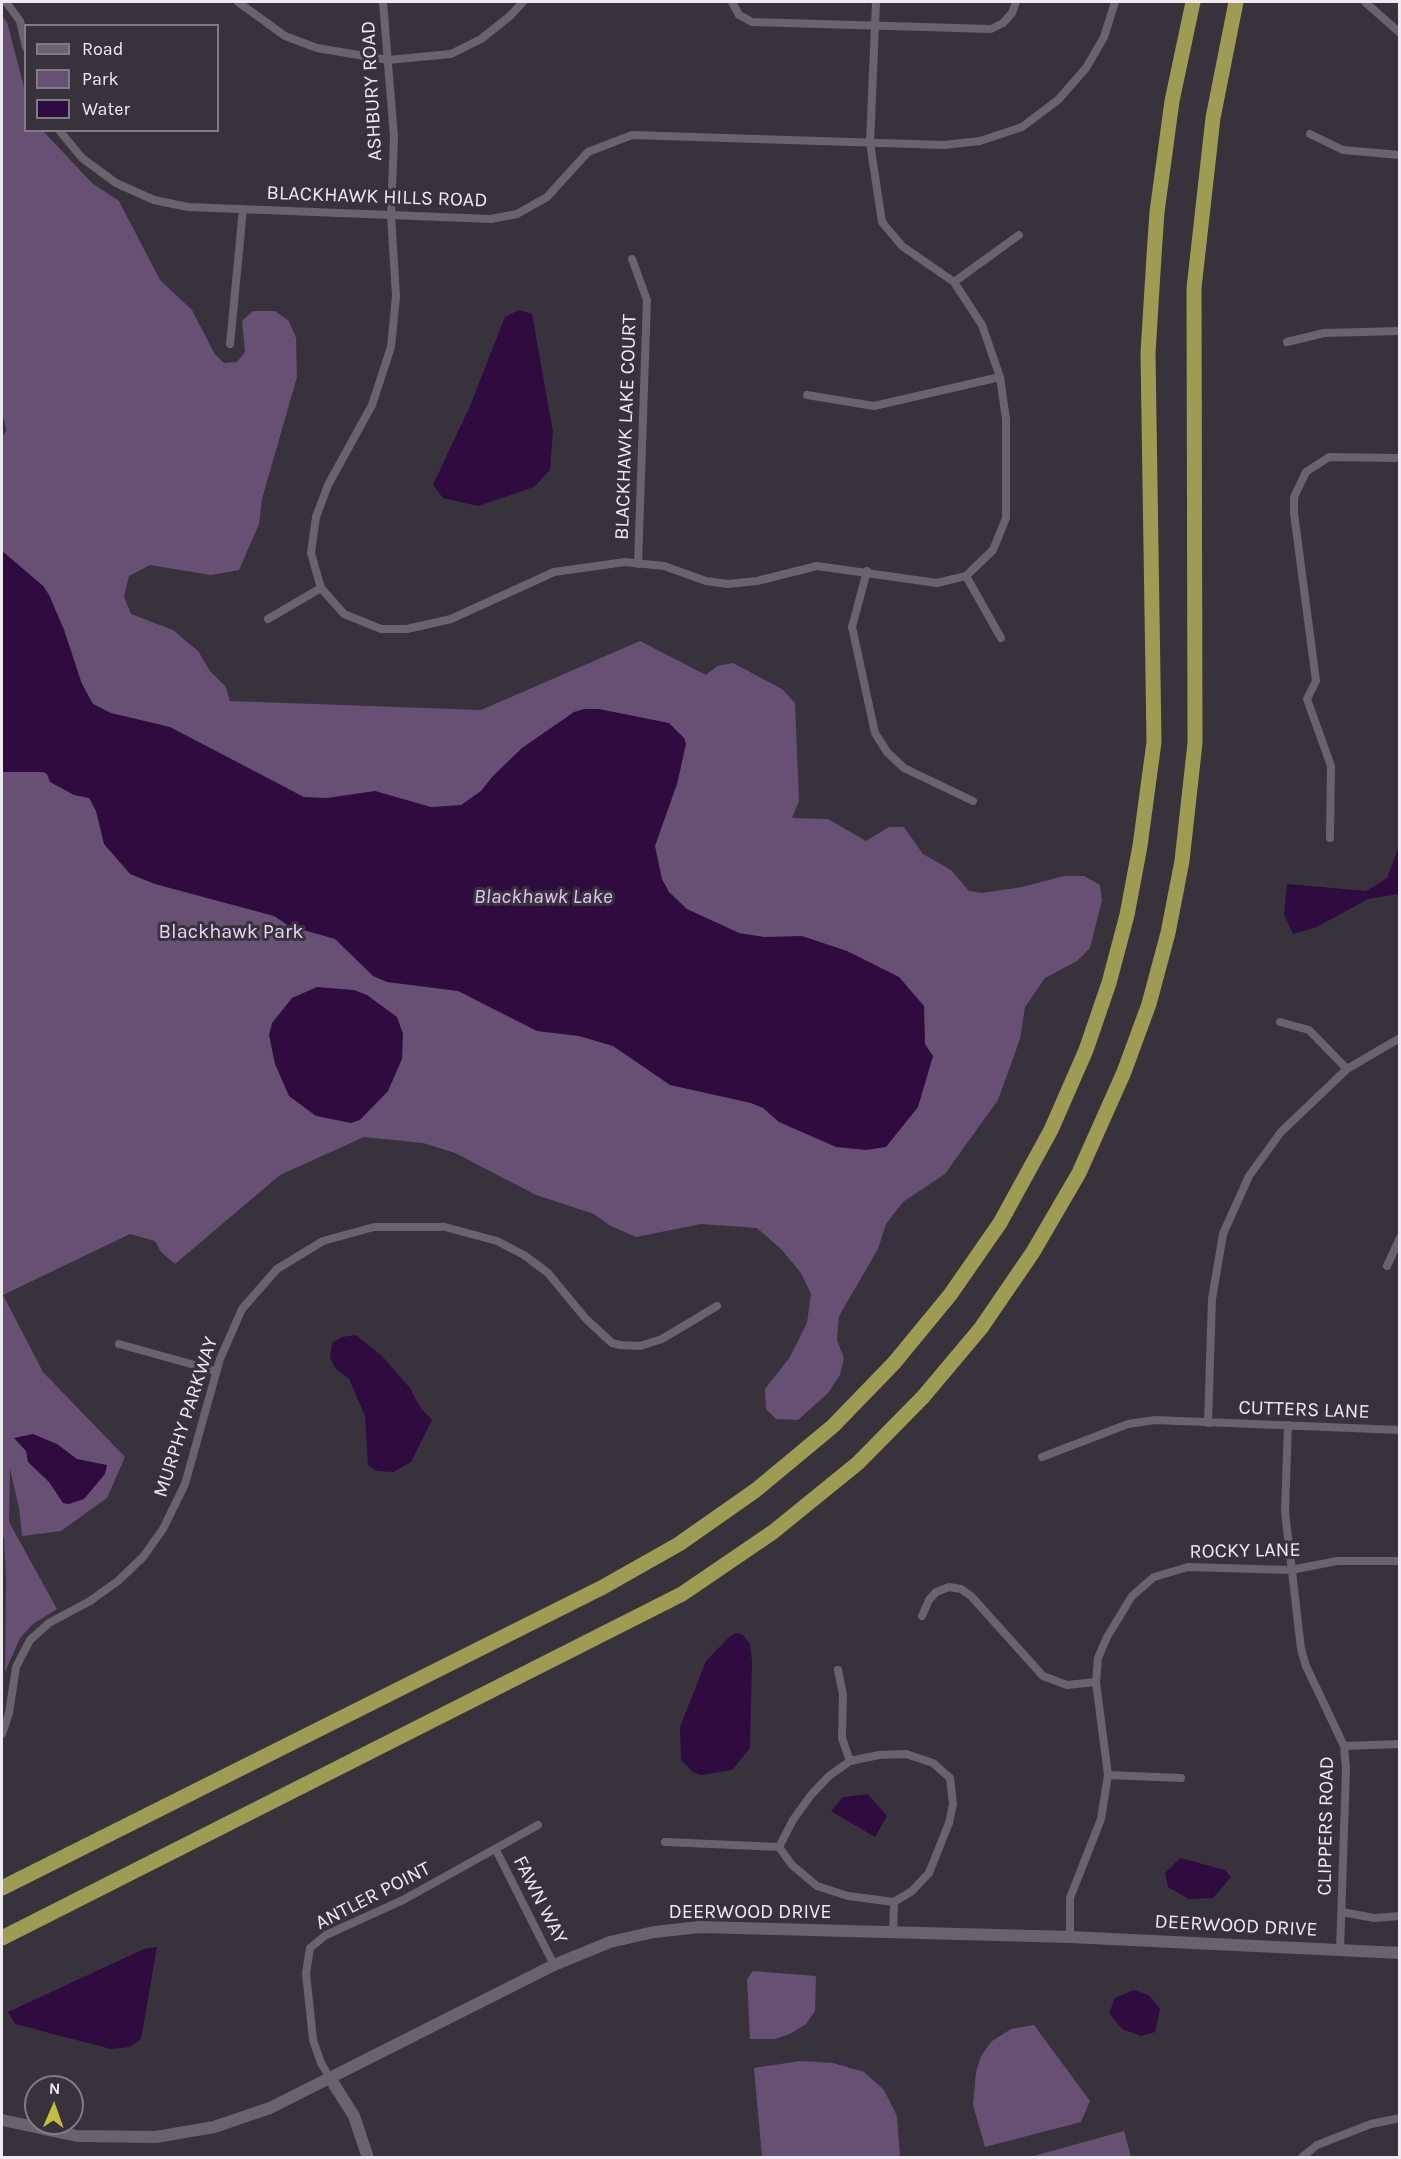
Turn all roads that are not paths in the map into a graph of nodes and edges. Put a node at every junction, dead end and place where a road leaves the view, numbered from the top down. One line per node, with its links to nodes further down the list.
1 (6, 2): 14 (street)
2 (238, 2): 15 (street)
3 (383, 2): 15 (street, ASHBURY ROAD)
4 (523, 2): 15 (street)
5 (732, 2): 12 (street)
6 (876, 2): 12 (street)
7 (1016, 2): 12 (street)
8 (1115, 2): 18 (street, BLACKHAWK HILLS ROAD)
9 (1193, 2): 66 (highway)
10 (1236, 2): 72 (highway)
11 (1365, 2): 13 (street)
12 (875, 26): 18 (street)
13 (1400, 33)
14 (24, 38)
15 (388, 60): 21 (street, ASHBURY ROAD)
16 (61, 132): 20 (street, BLACKHAWK HILLS ROAD)
17 (1310, 134): 19 (street)
18 (870, 143): 21 (street, BLACKHAWK HILLS ROAD); 24 (street)
19 (1400, 155)
20 (243, 209): 21 (street, BLACKHAWK HILLS ROAD); 27 (street)
21 (391, 215): 34 (street, ASHBURY ROAD)
22 (1019, 236): 24 (street)
23 (632, 259): 31 (street, BLACKHAWK LAKE COURT)
24 (954, 282): 28 (street)
25 (1400, 331): 26 (street)
26 (1287, 342)
27 (230, 344)
28 (1000, 377): 29 (street); 33 (street)
29 (807, 395)
30 (1400, 458): 38 (street)
31 (638, 564): 32 (street); 34 (street)
32 (867, 571): 33 (street); 37 (street)
33 (966, 576): 36 (street)
34 (321, 588): 35 (street)
35 (268, 619)
36 (1001, 638)
37 (973, 801)
38 (1330, 838)
39 (1280, 1022): 41 (street)
40 (1400, 1038): 41 (street)
41 (1347, 1069): 47 (street)
42 (1400, 1238): 43 (street)
43 (1387, 1266)
44 (717, 1306): 46 (street, MURPHY PARKWAY)
45 (119, 1344): 46 (street)
46 (216, 1371): 56 (street, MURPHY PARKWAY)
47 (1208, 1423): 48 (street, CUTTERS LANE); 50 (street, CUTTERS LANE)
48 (1288, 1425): 49 (street, CUTTERS LANE); 52 (street, CLIPPERS ROAD)
49 (1400, 1430)
50 (1042, 1457)
51 (1400, 1561): 52 (street, ROCKY LANE)
52 (1291, 1570): 55 (street, ROCKY LANE); 58 (street, CLIPPERS ROAD)
53 (922, 1616): 55 (street)
54 (838, 1670): 59 (street)
55 (1096, 1682): 60 (street, ROCKY LANE)
56 (2, 1734)
57 (1400, 1744): 58 (street)
58 (1344, 1746): 68 (street, CLIPPERS ROAD)
59 (850, 1761): 64 (street); 67 (street)
60 (1108, 1775): 61 (street); 71 (street, ROCKY LANE)
61 (1181, 1778)
62 (538, 1825): 65 (street, ANTLER POINT)
63 (665, 1842): 64 (street)
64 (778, 1847): 67 (street)
65 (496, 1850): 75 (street, FAWN WAY); 76 (street, ANTLER POINT)
66 (2, 1888)
67 (894, 1902): 70 (street)
68 (1342, 1912): 69 (street); 73 (street, CLIPPERS ROAD)
69 (1400, 1916)
70 (893, 1934): 71 (street, DEERWOOD DRIVE); 75 (street, DEERWOOD DRIVE)
71 (1070, 1937): 73 (street, DEERWOOD DRIVE)
72 (2, 1938)
73 (1340, 1951): 74 (street, DEERWOOD DRIVE)
74 (1400, 1953)
75 (554, 1965): 76 (street, DEERWOOD DRIVE)
76 (330, 2078): 78 (street, DEERWOOD DRIVE); 79 (street)
77 (1400, 2118): 80 (street)
78 (2, 2120)
79 (368, 2157)
80 (1301, 2157)

